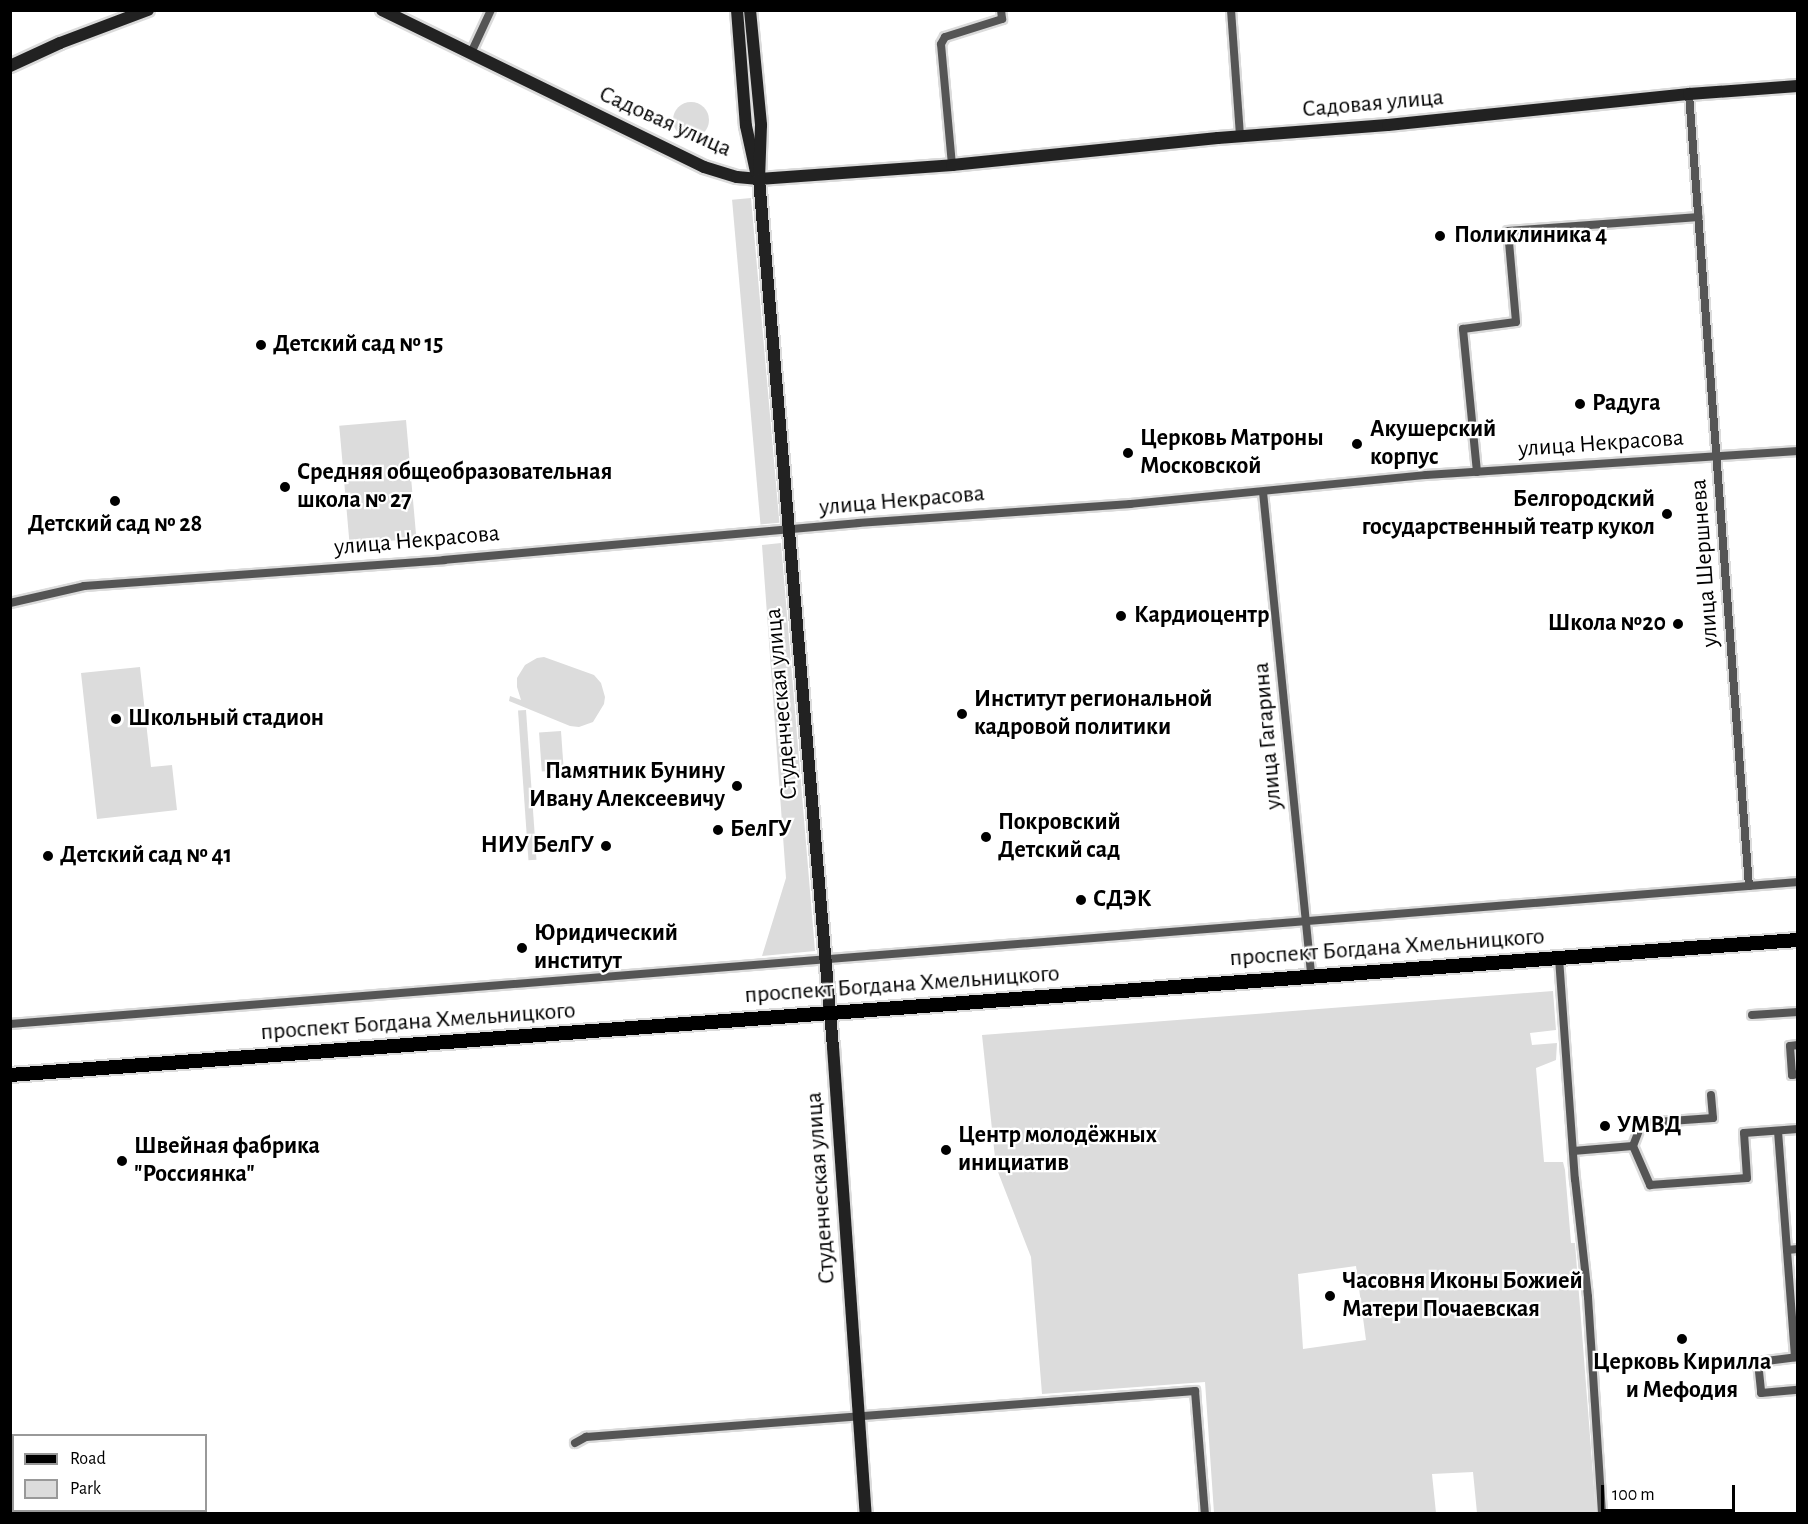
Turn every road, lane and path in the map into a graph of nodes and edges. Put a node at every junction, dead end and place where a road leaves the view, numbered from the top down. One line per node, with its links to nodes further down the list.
1 (148, 10): 9 (main road)
2 (382, 10): 8 (main road, Садовая улица)
3 (491, 10): 8 (street)
4 (737, 10): 14 (main road, Студенческая улица)
5 (750, 10): 14 (main road, Студенческая улица)
6 (1001, 10): 13 (street)
7 (1231, 10): 12 (street)
8 (471, 53): 14 (main road, Садовая улица)
9 (10, 66)
10 (1797, 86): 11 (main road, Садовая улица)
11 (1689, 94): 12 (main road, Садовая улица); 15 (street, улица Шершнева)
12 (1240, 136): 13 (main road, Садовая улица)
13 (952, 165): 14 (main road, Садовая улица)
14 (759, 179): 20 (main road, Студенческая улица)
15 (1698, 217): 17 (street, улица Шершнева); 18 (street)
16 (1797, 451): 17 (street, улица Некрасова)
17 (1716, 456): 18 (street, улица Некрасова); 23 (street, улица Шершнева)
18 (1477, 472): 19 (street, улица Некрасова)
19 (1263, 492): 20 (street, улица Некрасова); 24 (street, улица Гагарина)
20 (788, 530): 21 (street, улица Некрасова); 27 (main road, Студенческая улица)
21 (10, 603)
22 (1797, 882): 23 (street)
23 (1749, 886): 24 (street)
24 (1305, 921): 27 (street); 28 (street, улица Гагарина)
25 (1797, 940): 26 (main road, проспект Богдана Хмельницкого)
26 (1559, 958): 28 (main road, проспект Богдана Хмельницкого); 40 (street)
27 (824, 959): 30 (main road, Студенческая улица); 32 (street)
28 (1311, 976): 30 (main road, проспект Богдана Хмельницкого)
29 (1797, 1012): 31 (street)
30 (830, 1013): 35 (main road, проспект Богдана Хмельницкого); 45 (main road, Студенческая улица)
31 (1752, 1015)
32 (10, 1024)
33 (1797, 1045): 34 (street)
34 (1797, 1074)
35 (10, 1075)
36 (1711, 1095): 39 (street)
37 (1797, 1129): 38 (street)
38 (1778, 1131): 39 (street); 42 (street)
39 (1633, 1146): 40 (street)
40 (1573, 1151): 49 (street)
41 (1797, 1249): 42 (street)
42 (1786, 1250): 43 (street)
43 (1796, 1357): 44 (street)
44 (1797, 1390)
45 (858, 1415): 46 (street); 47 (main road, Студенческая улица); 48 (street)
46 (575, 1443)
47 (866, 1514)
48 (1205, 1514)
49 (1602, 1514)

